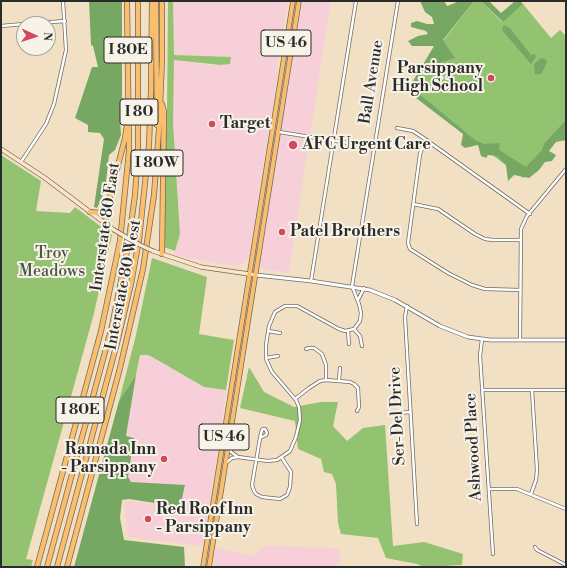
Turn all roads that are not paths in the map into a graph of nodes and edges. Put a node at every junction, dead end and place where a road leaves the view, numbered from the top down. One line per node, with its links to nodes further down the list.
1 (63, 1): 11 (street)
2 (127, 1): 16 (highway, Interstate 80 East / I 80E)
3 (138, 1): 77 (highway, I 80)
4 (152, 1): 78 (highway, I 80)
5 (156, 1): 30 (highway)
6 (162, 1): 15 (highway, Interstate 80 West / I 80W)
7 (293, 1): 33 (highway, US 46)
8 (299, 1): 18 (highway, US 46)
9 (356, 1): 20 (street)
10 (398, 1): 21 (street, Ball Avenue)
11 (65, 21): 12 (street); 23 (street)
12 (56, 22)
13 (16, 25): 14 (street)
14 (1, 26)
15 (161, 100): 30 (highway, Interstate 80 West / I 80W); 32 (highway)
16 (128, 112): 26 (highway); 76 (highway, Interstate 80 East / I 80E)
17 (397, 128): 19 (street)
18 (278, 132): 20 (street); 34 (highway, US 46)
19 (427, 140): 25 (street); 28 (street)
20 (334, 141): 21 (street); 35 (street)
21 (374, 147): 36 (street, Ball Avenue)
22 (1, 149): 23 (main road)
23 (21, 162): 27 (main road)
24 (566, 169): 28 (street)
25 (413, 204): 31 (street); 38 (street)
26 (107, 209): 27 (highway); 29 (highway)
27 (90, 212): 29 (main road)
28 (530, 214): 31 (street)
29 (105, 223): 32 (main road, bridge)
30 (150, 226): 79 (highway, Interstate 80 West / I 80W)
31 (520, 240): 38 (street)
32 (162, 254): 33 (main road)
33 (249, 274): 34 (main road); 80 (highway, US 46)
34 (256, 275): 35 (street); 64 (highway, US 46)
35 (311, 281): 36 (street)
36 (352, 286): 37 (street); 39 (street)
37 (364, 288): 39 (street); 40 (street)
38 (520, 290): 46 (street)
39 (358, 300): 41 (street)
40 (407, 306): 45 (street); 61 (street, Ser-Del Drive)
41 (354, 329): 43 (street); 49 (street)
42 (268, 331): 43 (street); 44 (street); 52 (street)
43 (348, 331): 48 (street)
44 (280, 333)
45 (482, 339): 46 (street); 56 (street, Ashwood Place)
46 (520, 340): 47 (street)
47 (566, 340)
48 (349, 344)
49 (362, 346)
50 (306, 349): 54 (street)
51 (278, 356): 52 (street)
52 (266, 358): 59 (street)
53 (340, 368): 55 (street)
54 (326, 380): 55 (street); 59 (street)
55 (339, 381): 60 (street)
56 (482, 390): 57 (street); 69 (street, Ashwood Place)
57 (532, 390): 58 (street); 70 (street)
58 (566, 390)
59 (295, 399): 66 (street)
60 (357, 411)
61 (410, 412): 62 (street); 72 (street, Ser-Del Drive)
62 (399, 413)
63 (260, 438): 67 (street)
64 (229, 442): 65 (street); 68 (highway, US 46)
65 (238, 457): 67 (street); 68 (street)
66 (282, 458): 67 (street); 67 (street)
67 (256, 460)
68 (225, 464): 81 (highway, US 46)
69 (488, 489): 70 (street); 74 (street, Ashwood Place)
70 (531, 494): 71 (street)
71 (566, 509)
72 (417, 524)
73 (535, 547): 75 (street)
74 (492, 554)
75 (566, 565)
76 (38, 567)
77 (47, 567)
78 (57, 567)
79 (67, 567)
80 (203, 567)
81 (209, 567)

